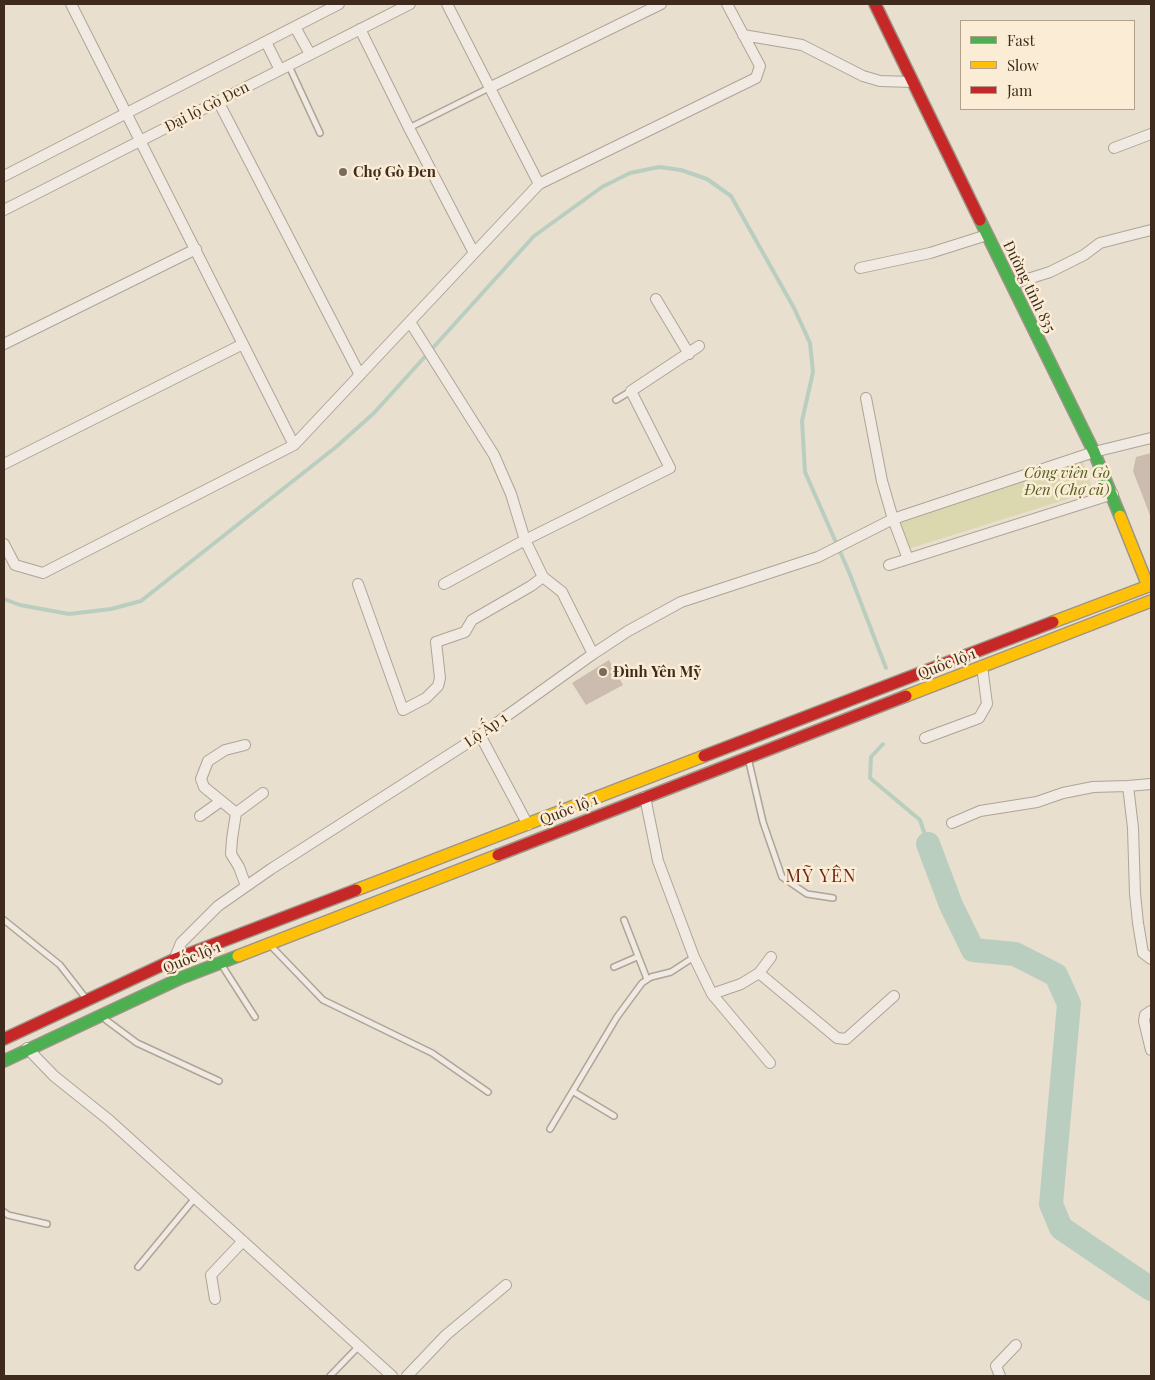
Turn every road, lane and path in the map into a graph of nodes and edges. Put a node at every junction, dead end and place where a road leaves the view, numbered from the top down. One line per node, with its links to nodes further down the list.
1 (71, 4): 17 (street)
2 (339, 4): 8 (street, Đại lộ Gò Đen)
3 (410, 4): 9 (street, Đại lộ Gò Đen)
4 (447, 4): 15 (street)
5 (661, 4): 15 (street)
6 (727, 4): 10 (street)
7 (875, 4): 14 (main road, Đường tỉnh 835)
8 (295, 27): 11 (street, Đại lộ Gò Đen); 12 (street)
9 (360, 29): 12 (street, Đại lộ Gò Đen); 18 (street)
10 (743, 35): 14 (street); 24 (street)
11 (266, 42): 13 (street); 17 (street, Đại lộ Gò Đen)
12 (310, 54): 13 (street, Đại lộ Gò Đen)
13 (284, 68): 16 (street, Đại lộ Gò Đen); 19 (lane)
14 (913, 82): 27 (main road, Đường tỉnh 835)
15 (491, 87): 18 (lane); 24 (street)
16 (218, 101): 21 (street, Đại lộ Gò Đen); 38 (street)
17 (127, 112): 21 (street); 23 (street, Đại lộ Gò Đen)
18 (409, 128): 29 (street)
19 (320, 133)
20 (1151, 134): 22 (street)
21 (142, 140): 25 (street, Đại lộ Gò Đen); 28 (street)
22 (1114, 148)
23 (4, 176)
24 (539, 184): 29 (street)
25 (4, 210)
26 (1151, 230): 31 (street)
27 (987, 235): 30 (street); 31 (main road, Đường tỉnh 835)
28 (196, 248): 34 (street); 35 (street)
29 (474, 254): 33 (street)
30 (860, 268)
31 (1012, 284): 44 (main road, Đường tỉnh 835)
32 (656, 299): 37 (street)
33 (410, 322): 38 (street); 48 (street)
34 (4, 344)
35 (244, 344): 43 (street); 45 (street)
36 (699, 346): 37 (street)
37 (689, 354): 39 (street)
38 (360, 375): 43 (street)
39 (631, 392): 41 (lane); 48 (street)
40 (866, 398): 47 (street)
41 (616, 400)
42 (1151, 438): 44 (street, Lộ Ấp 1)
43 (294, 445): 49 (street)
44 (1094, 452): 46 (main road, Đường tỉnh 835); 47 (street, Lộ Ấp 1)
45 (4, 464)
46 (1113, 494): 50 (street); 55 (main road, Đường tỉnh 835)
47 (893, 519): 50 (street); 57 (street, Lộ Ấp 1)
48 (525, 540): 52 (street); 54 (street)
49 (4, 544)
50 (908, 559): 51 (street)
51 (889, 565)
52 (543, 577): 53 (street); 57 (street)
53 (358, 584)
54 (444, 584)
55 (1150, 589): 71 (main road, Quốc lộ 1)
56 (1151, 601): 58 (main road, Quốc lộ 1)
57 (593, 654): 59 (street, Lộ Ấp 1)
58 (982, 666): 60 (street); 62 (main road, Quốc lộ 1)
59 (480, 736): 71 (street); 72 (street, Lộ Ấp 1)
60 (925, 738)
61 (246, 745): 67 (street)
62 (748, 757): 66 (main road, Quốc lộ 1); 73 (lane)
63 (1151, 784): 64 (street)
64 (1128, 786): 70 (street); 80 (street)
65 (263, 793): 68 (street)
66 (644, 797): 76 (main road, Quốc lộ 1); 78 (street)
67 (221, 801): 68 (street); 69 (street)
68 (236, 814): 72 (street)
69 (200, 816)
70 (952, 823)
71 (528, 825): 81 (main road, Quốc lộ 1)
72 (246, 886): 81 (street, Lộ Ấp 1)
73 (833, 898)
74 (4, 920): 88 (lane)
75 (624, 920): 77 (lane)
76 (268, 944): 82 (main road, Quốc lộ 1); 98 (lane)
77 (638, 957): 83 (lane); 85 (lane)
78 (694, 957): 85 (lane); 86 (street)
79 (771, 957): 84 (street)
80 (1151, 959)
81 (173, 960): 88 (main road, Quốc lộ 1)
82 (221, 962): 90 (main road, Quốc lộ 1); 91 (lane)
83 (614, 967)
84 (759, 972): 86 (street); 87 (street)
85 (647, 979): 99 (lane)
86 (712, 994): 96 (street)
87 (894, 996)
88 (88, 1000): 92 (main road, Quốc lộ 1)
89 (1151, 1011): 94 (street)
90 (100, 1015): 93 (main road, Quốc lộ 1); 97 (lane)
91 (255, 1017)
92 (4, 1039)
93 (27, 1048): 95 (main road, Quốc lộ 1); 102 (street)
94 (1151, 1050)
95 (4, 1061)
96 (770, 1063)
97 (219, 1081)
98 (488, 1092)
99 (574, 1092): 100 (lane); 101 (lane)
100 (614, 1116)
101 (550, 1129)
102 (195, 1198): 105 (street); 106 (lane)
103 (4, 1212): 104 (lane)
104 (47, 1224)
105 (243, 1241): 108 (street); 109 (street)
106 (138, 1267)
107 (506, 1285): 113 (street)
108 (215, 1299)
109 (359, 1346): 111 (lane); 112 (street)
110 (1016, 1346): 114 (street)
111 (330, 1376)
112 (392, 1376)
113 (407, 1376)
114 (1000, 1376)

